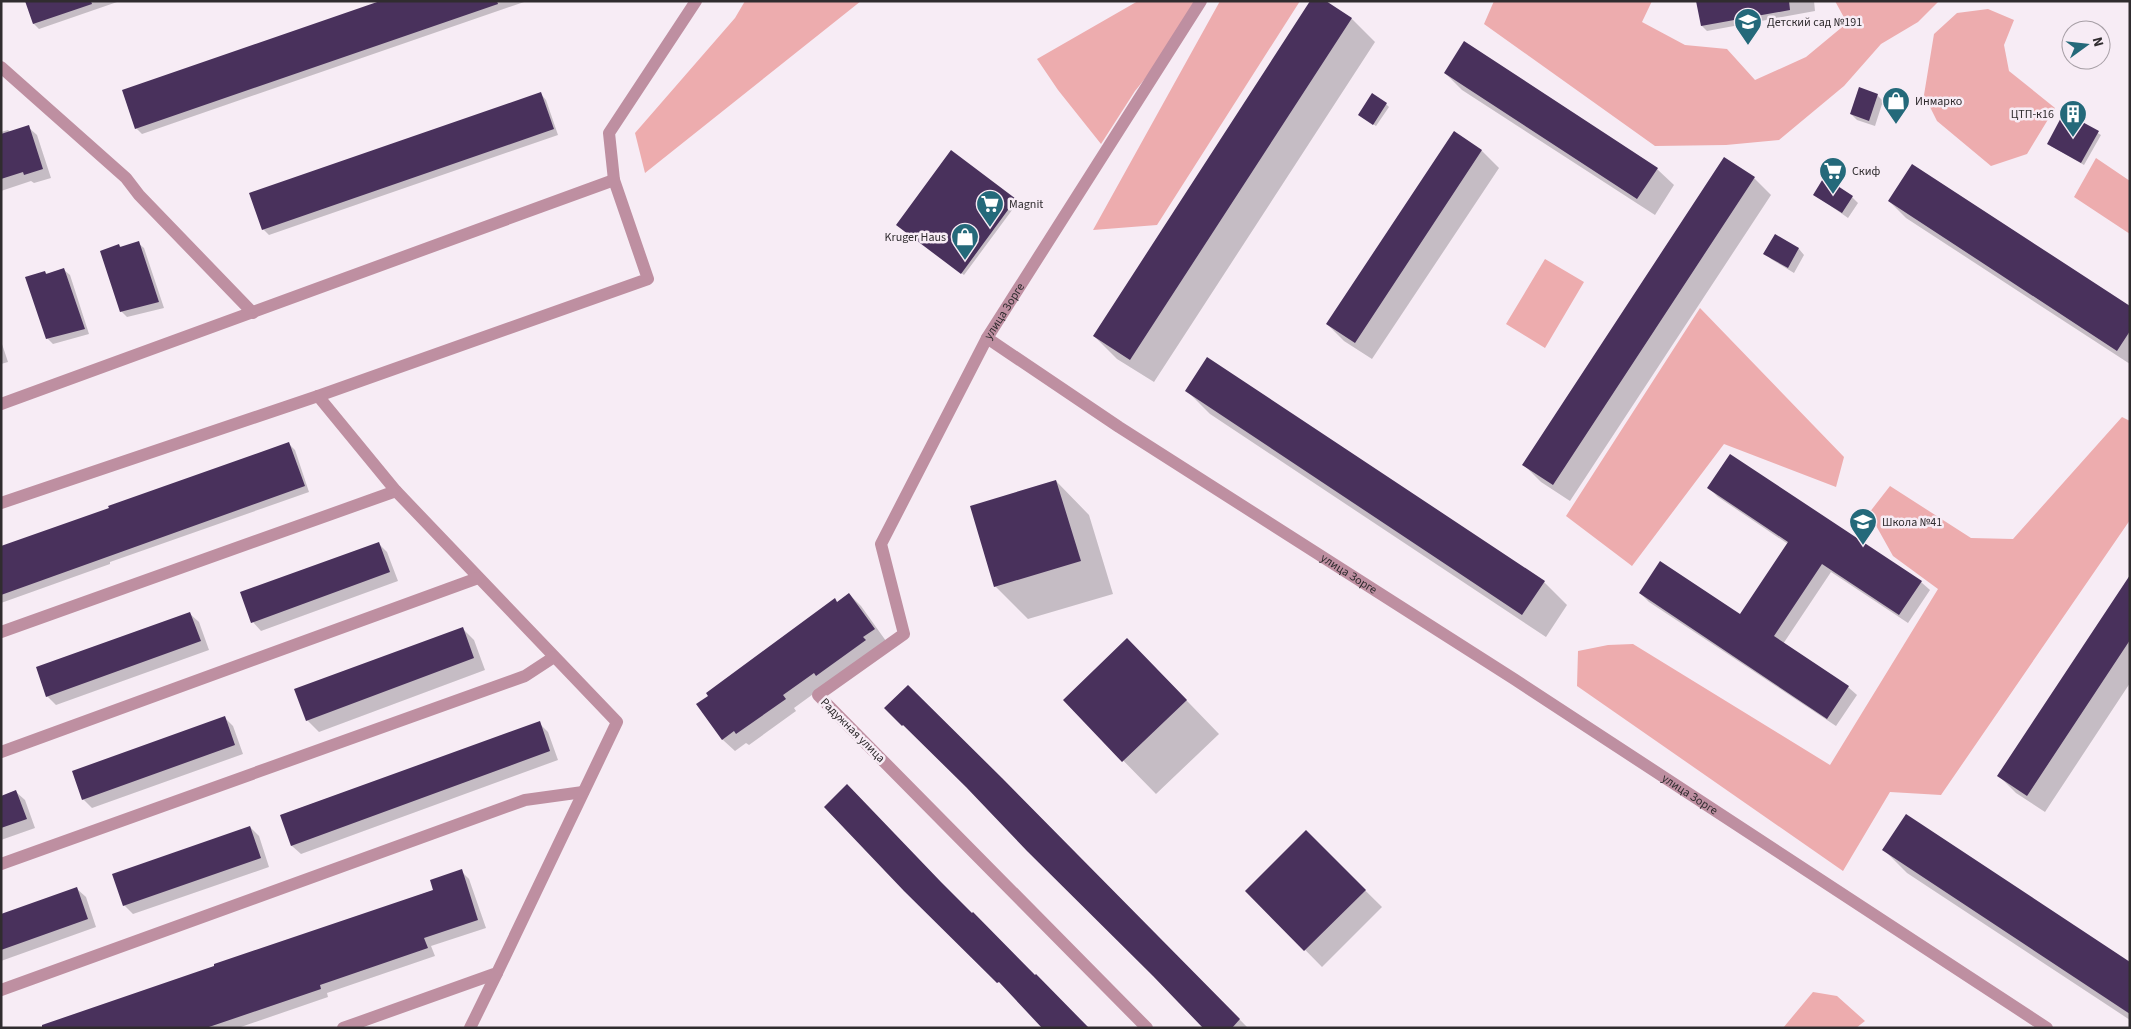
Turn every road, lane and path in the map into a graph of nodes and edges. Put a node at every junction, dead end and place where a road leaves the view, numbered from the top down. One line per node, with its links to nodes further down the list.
1 (696, 1): 4 (street)
2 (1201, 1): 6 (street, улица Зорге)
3 (1, 67): 5 (street)
4 (614, 180): 5 (street); 7 (street)
5 (252, 313): 8 (street)
6 (987, 338): 21 (street, Радужная улица); 22 (street, улица Зорге)
7 (318, 396): 9 (street); 10 (street)
8 (1, 404)
9 (396, 491): 11 (street); 12 (street)
10 (1, 503)
11 (478, 578): 13 (street); 14 (street)
12 (1, 632)
13 (554, 657): 15 (street); 16 (street)
14 (1, 752)
15 (583, 792): 17 (street); 18 (street)
16 (1, 864)
17 (497, 973): 19 (street); 20 (street)
18 (1, 990)
19 (343, 1028)
20 (470, 1028)
21 (1147, 1028)
22 (2047, 1028)

